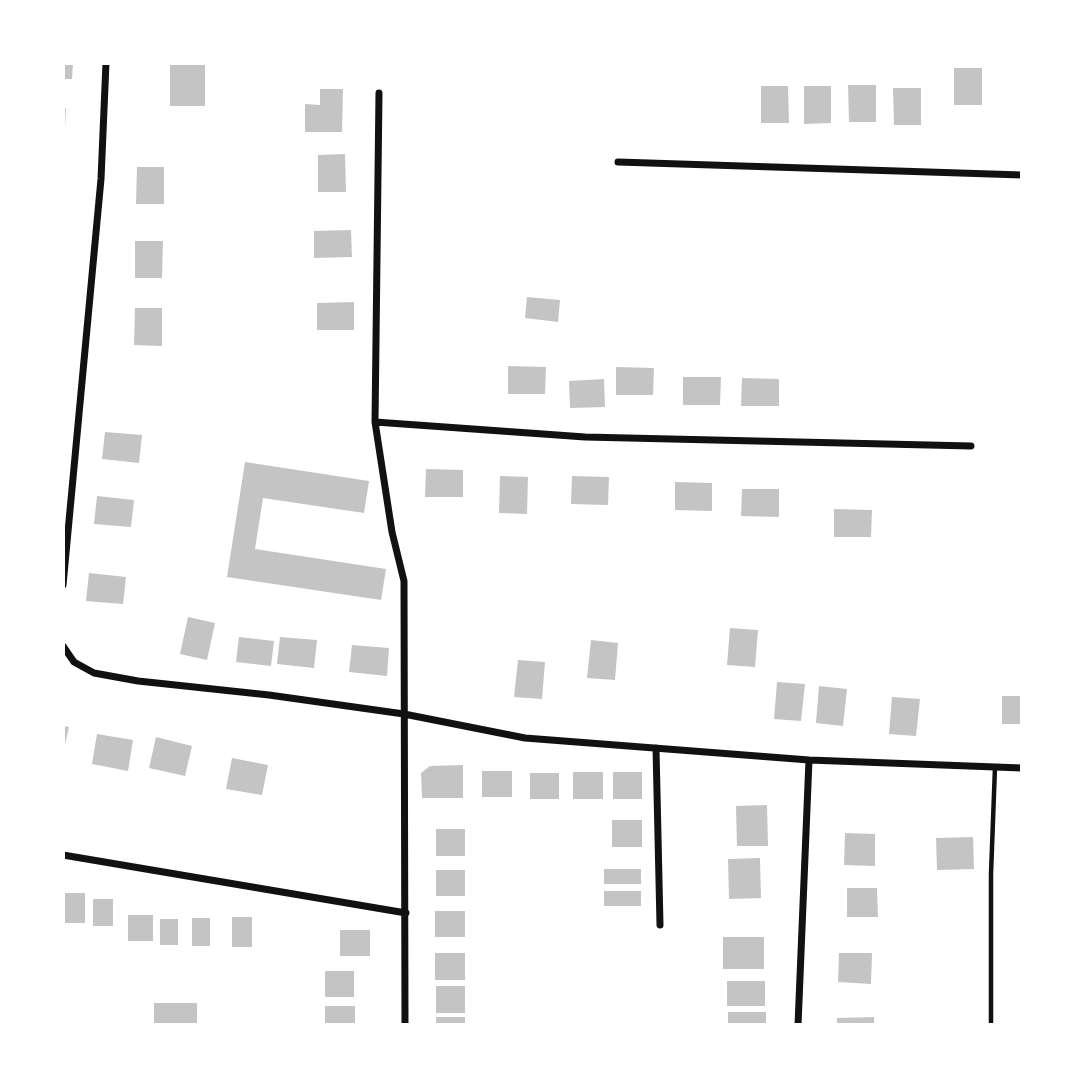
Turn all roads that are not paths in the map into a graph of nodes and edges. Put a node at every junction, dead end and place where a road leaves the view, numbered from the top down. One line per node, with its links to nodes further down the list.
1 (106, 63): 7 (street)
2 (379, 93): 5 (street)
3 (618, 162): 4 (street)
4 (1022, 175)
5 (375, 422): 6 (street); 9 (street)
6 (971, 446)
7 (63, 585)
8 (63, 646): 9 (street)
9 (404, 714): 10 (street); 15 (street)
10 (656, 748): 11 (street); 16 (street)
11 (809, 760): 12 (street); 18 (street)
12 (995, 767): 13 (street); 19 (lane)
13 (1022, 768)
14 (63, 855): 15 (street)
15 (406, 913): 17 (street)
16 (660, 925)
17 (405, 1025)
18 (798, 1025)
19 (991, 1025)

